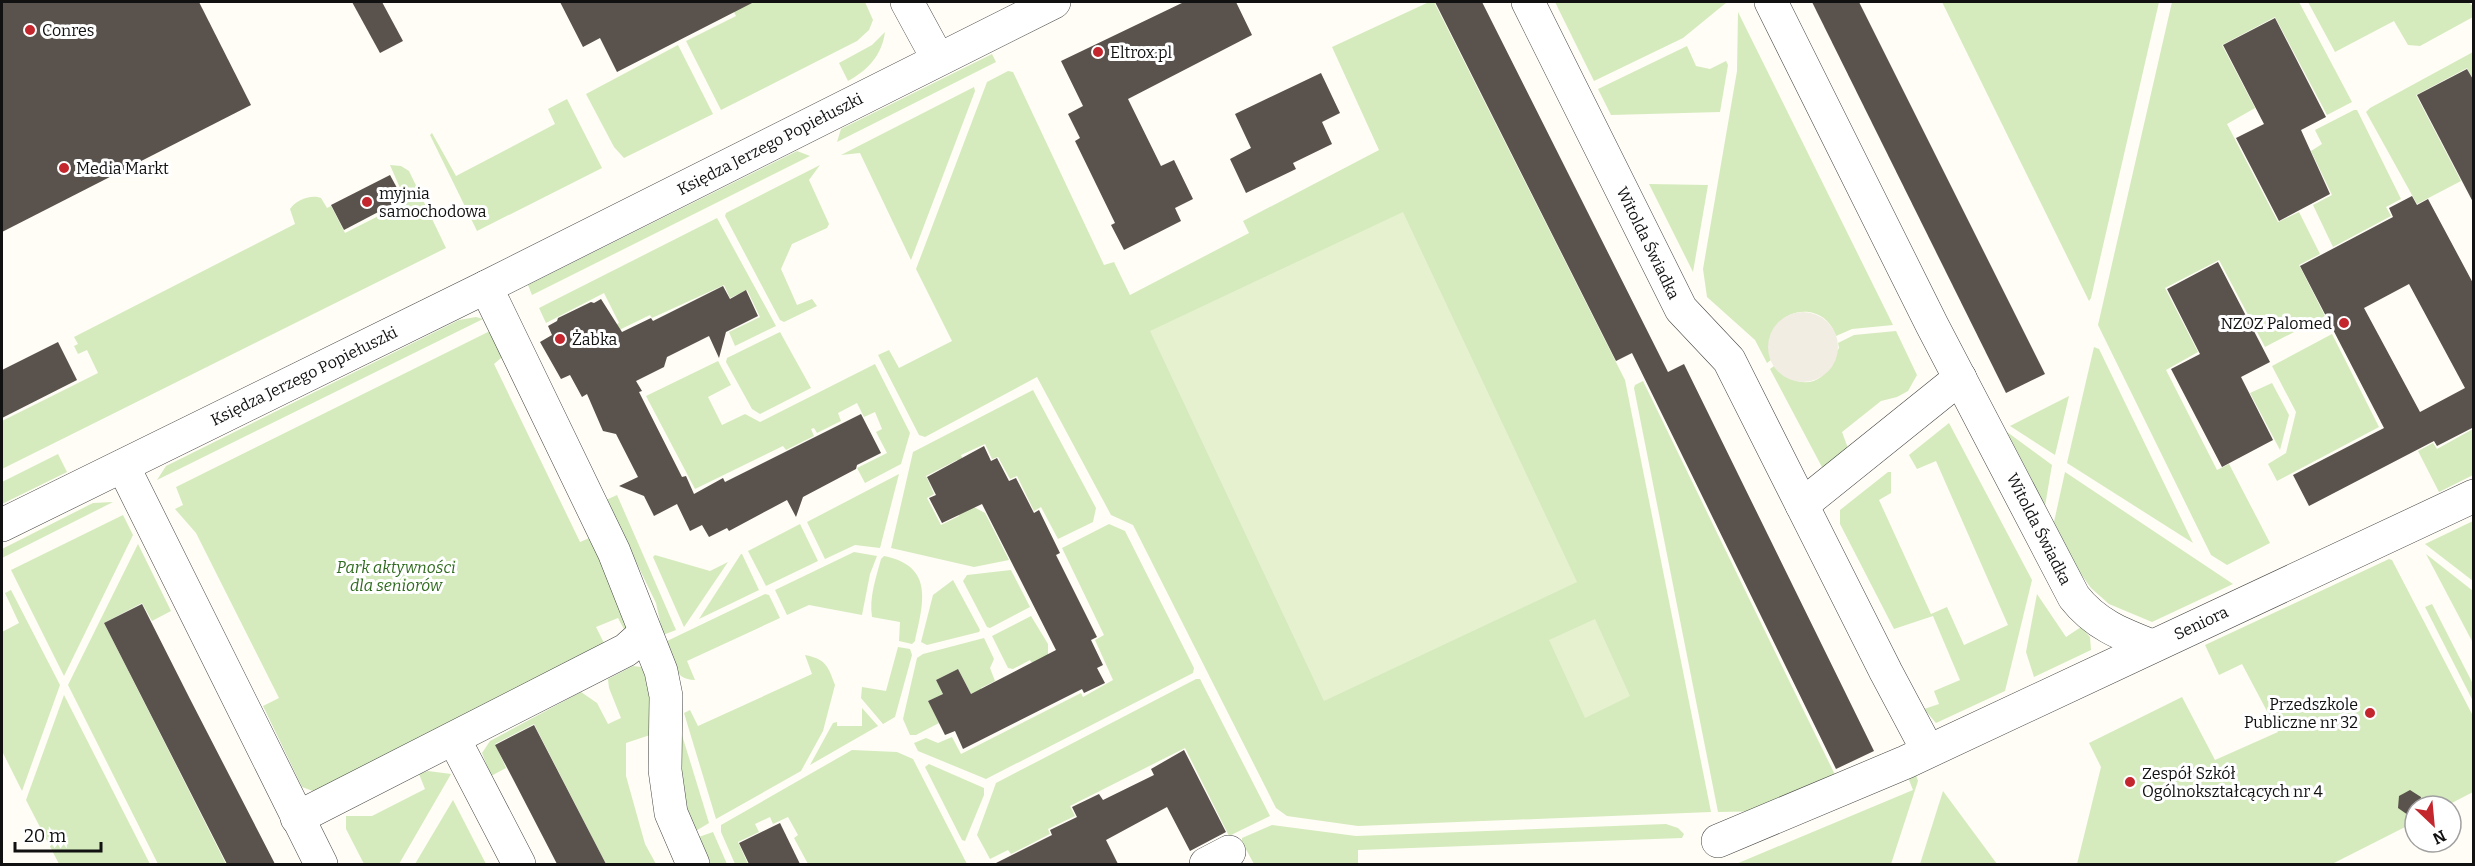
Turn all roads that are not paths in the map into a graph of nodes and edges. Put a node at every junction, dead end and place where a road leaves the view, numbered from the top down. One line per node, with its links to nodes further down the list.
1 (907, 2): 5 (street)
2 (1054, 2): 5 (street, Księdza Jerzego Popiełuszki)
3 (1528, 2): 10 (street, Witolda Świadka)
4 (1771, 2): 7 (street, Witolda Świadka)
5 (938, 59): 6 (street, Księdza Jerzego Popiełuszki)
6 (486, 287): 8 (street, Księdza Jerzego Popiełuszki); 12 (street)
7 (1960, 378): 10 (street); 13 (street, Witolda Świadka)
8 (123, 466): 11 (street, Księdza Jerzego Popiełuszki); 16 (street)
9 (2474, 496): 13 (street, Seniora)
10 (1802, 505): 15 (street, Witolda Świadka)
11 (2, 525)
12 (645, 633): 14 (street); 20 (street)
13 (2152, 646): 15 (street, Seniora)
14 (454, 739): 16 (street); 19 (street)
15 (1928, 751): 17 (street, Seniora)
16 (297, 818): 18 (street)
17 (1718, 841)
18 (321, 864)
19 (519, 864)
20 (693, 864)

